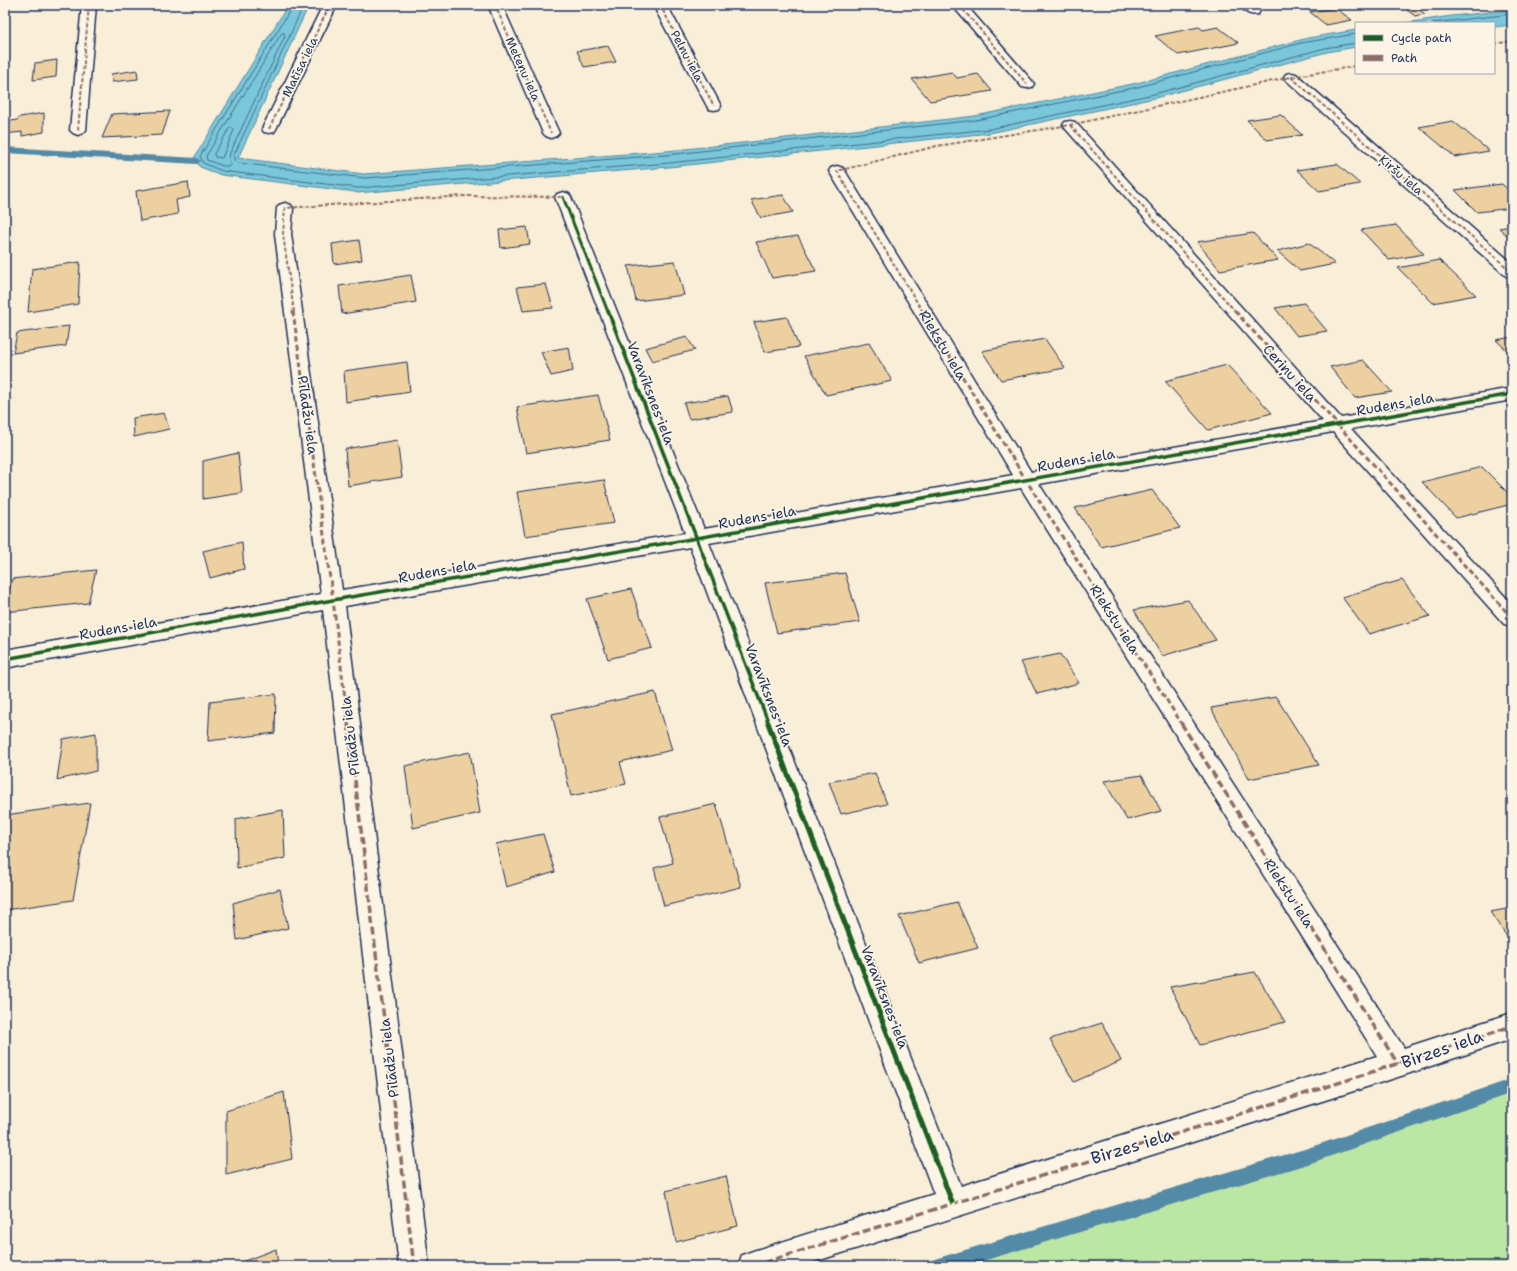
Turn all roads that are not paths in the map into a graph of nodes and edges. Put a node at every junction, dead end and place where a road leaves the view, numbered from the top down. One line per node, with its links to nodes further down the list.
1 (89, 5): 10 (street)
2 (330, 5): 11 (street, Matīsa iela)
3 (495, 5): 12 (street, Meteņu iela)
4 (660, 5): 8 (street, Pelnu iela)
5 (959, 5): 7 (street)
6 (1291, 77): 16 (street, Ķiršu iela)
7 (1027, 84)
8 (714, 106)
9 (1070, 125): 18 (street, Ceriņu iela)
10 (78, 130)
11 (269, 130)
12 (551, 133)
13 (837, 171): 19 (street, Riekstu iela)
14 (562, 197): 20 (street, Varavīksnes iela)
15 (285, 208): 21 (street, Pīlādžu iela)
16 (1512, 272)
17 (1512, 394): 18 (street, Rudens iela)
18 (1337, 425): 19 (street, Rudens iela); 22 (street, Ceriņu iela)
19 (1026, 480): 20 (street, Rudens iela); 25 (street, Riekstu iela)
20 (697, 538): 21 (street, Rudens iela); 26 (street, Varavīksnes iela)
21 (333, 600): 23 (street, Rudens iela); 27 (street, Pīlādžu iela)
22 (1512, 618)
23 (5, 659)
24 (1512, 1026): 25 (street, Birzes iela)
25 (1398, 1064): 26 (street, Birzes iela)
26 (952, 1202): 28 (street, Birzes iela)
27 (414, 1266)
28 (753, 1266)

